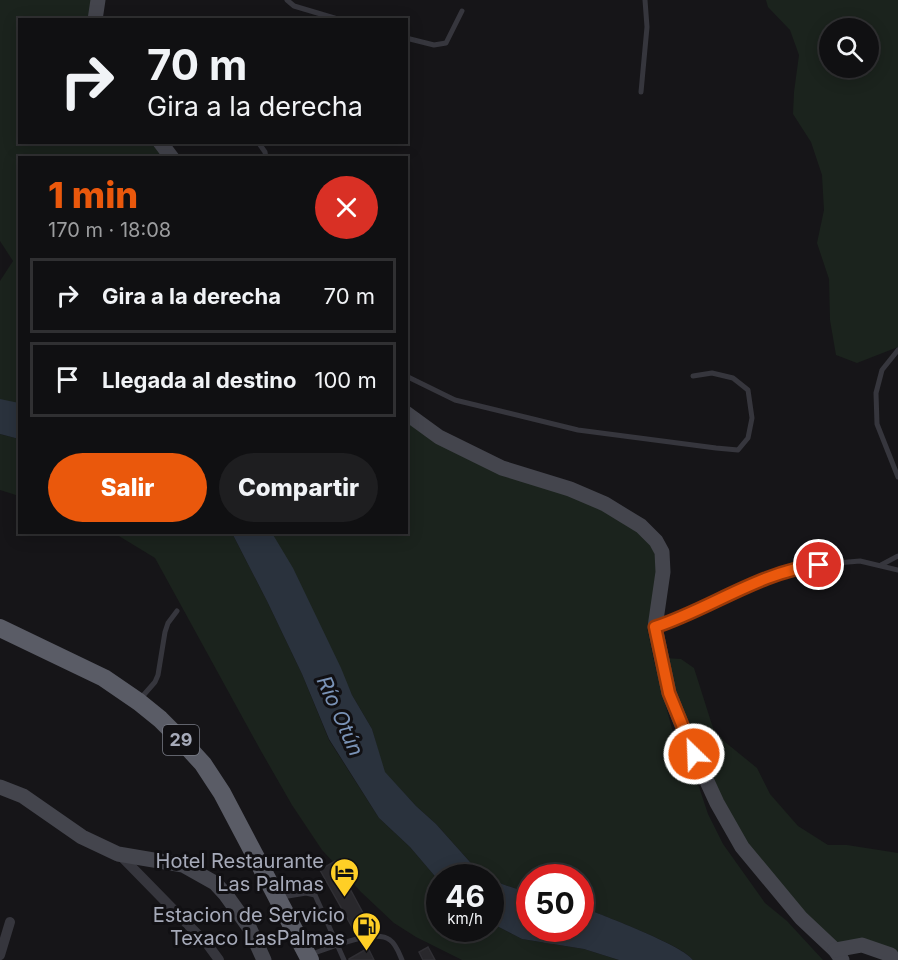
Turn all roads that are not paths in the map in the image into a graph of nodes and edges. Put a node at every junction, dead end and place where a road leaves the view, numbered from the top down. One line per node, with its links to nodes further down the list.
1 (98, 0): 5 (main road)
2 (286, 0): 6 (lane)
3 (645, 0): 8 (lane)
4 (462, 11): 7 (lane)
5 (95, 18)
6 (334, 18)
7 (408, 38)
8 (641, 92)
9 (898, 350): 13 (lane)
10 (693, 376): 11 (lane)
11 (408, 377)
12 (408, 414): 18 (main road)
13 (898, 477)
14 (898, 556): 15 (lane)
15 (880, 565): 16 (lane); 18 (lane)
16 (898, 570)
17 (177, 611): 20 (lane)
18 (655, 627): 27 (main road)
19 (0, 628): 20 (highway, 29)
20 (138, 702): 23 (highway, 29)
21 (0, 787): 22 (main road)
22 (118, 854): 29 (street); 30 (main road)
23 (277, 898): 25 (lane); 28 (highway, 29)
24 (10, 922): 26 (street)
25 (338, 945): 28 (lane); 31 (lane); 32 (lane)
26 (0, 955)
27 (839, 955): 33 (main road)
28 (308, 958)
29 (219, 960)
30 (264, 960)
31 (344, 960)
32 (402, 960)
33 (893, 960)

